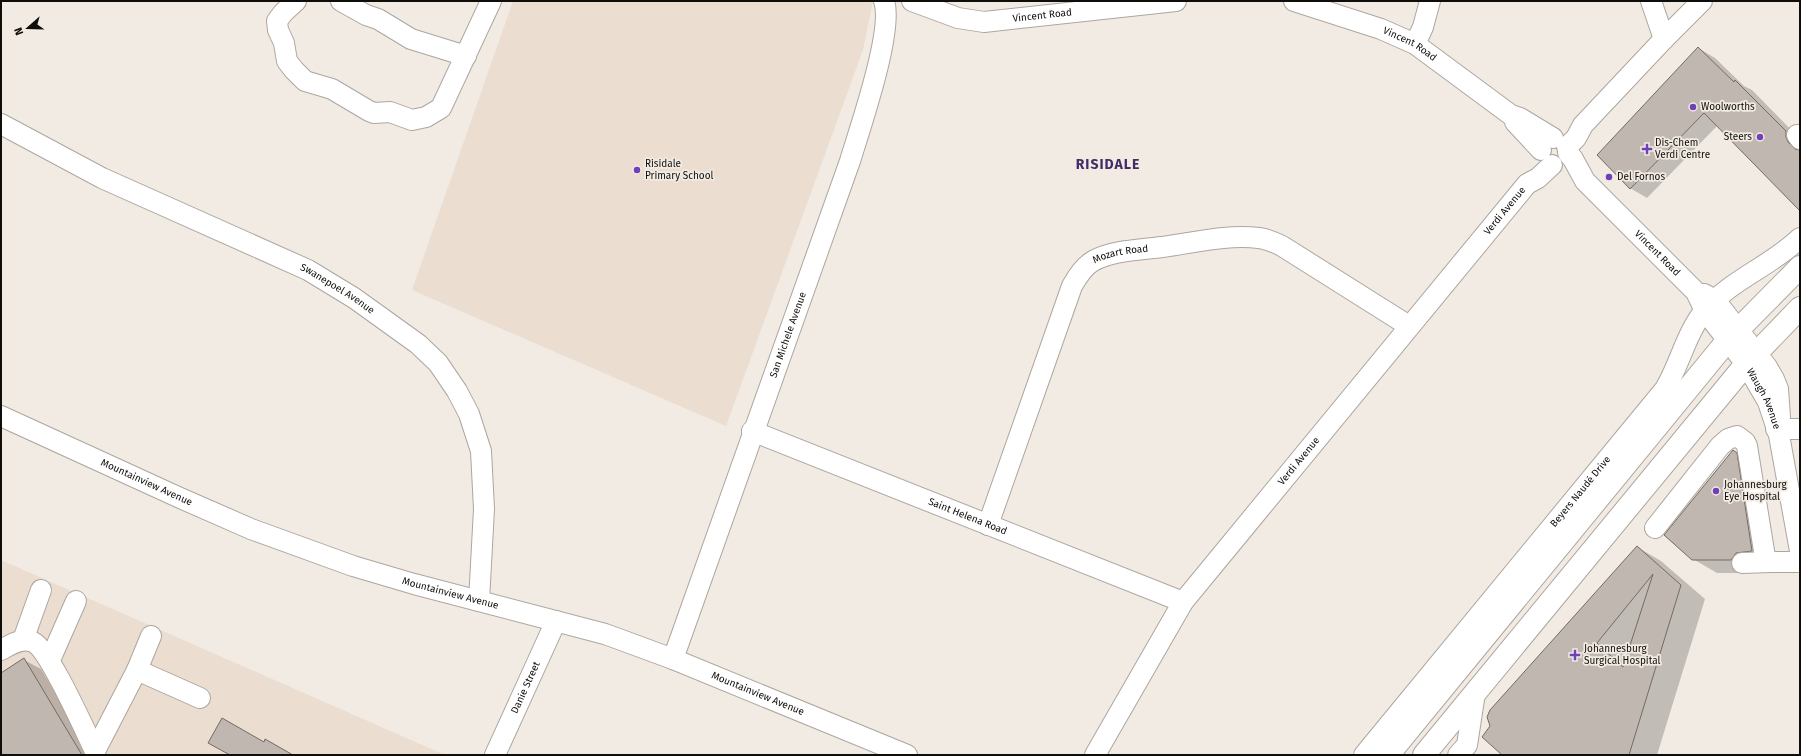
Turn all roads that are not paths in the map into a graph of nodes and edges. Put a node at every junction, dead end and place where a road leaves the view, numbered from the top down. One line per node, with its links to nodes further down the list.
1 (296, 1): 13 (street)
2 (341, 1): 13 (street)
3 (491, 1): 13 (street)
4 (912, 1): 5 (street, Vincent Road)
5 (1176, 1)
6 (1294, 1): 12 (street, Vincent Road)
7 (1430, 1): 12 (street)
8 (1651, 1): 11 (street)
9 (1702, 1): 11 (street, Verdi Avenue)
10 (886, 3): 24 (street, San Michele Avenue)
11 (1664, 39): 15 (street, Verdi Avenue)
12 (1415, 44): 15 (street, Vincent Road)
13 (466, 56)
14 (1, 124): 34 (street, Swanepoel Avenue)
15 (1555, 152): 18 (street, Vincent Road); 20 (street, Verdi Avenue)
16 (1800, 238): 18 (street, Beyers Naudé Drive)
17 (1800, 267): 21 (main road, Beyers Naudé Drive)
18 (1710, 305): 21 (street); 49 (street, Beyers Naudé Drive)
19 (1800, 308): 22 (main road)
20 (1409, 326): 26 (street, Mozart Road); 35 (street, Verdi Avenue)
21 (1733, 335): 22 (street); 50 (main road, Beyers Naudé Drive)
22 (1751, 358): 25 (street, Waugh Avenue); 43 (main road)
23 (1, 416): 34 (street, Mountainview Avenue)
24 (752, 430): 26 (street, Saint Helena Road); 40 (street, San Michele Avenue)
25 (1784, 430): 28 (street, Waugh Avenue)
26 (988, 525): 35 (street, Saint Helena Road)
27 (1655, 528): 29 (street)
28 (1800, 551)
29 (1771, 562): 30 (street); 31 (street)
30 (1800, 562)
31 (1742, 563)
32 (41, 590): 38 (street)
33 (76, 601): 41 (street)
34 (479, 601): 36 (street, Mountainview Avenue)
35 (1183, 602): 48 (street, Verdi Avenue)
36 (556, 621): 40 (street, Mountainview Avenue); 46 (street, Danie Street)
37 (152, 636): 42 (street)
38 (23, 640): 39 (street); 41 (street)
39 (1, 650)
40 (673, 658): 47 (street, Mountainview Avenue)
41 (50, 660): 45 (street)
42 (137, 670): 44 (street); 45 (street)
43 (1475, 693): 51 (main road); 52 (street)
44 (200, 698)
45 (95, 753)
46 (495, 755)
47 (907, 755)
48 (1095, 755)
49 (1364, 755)
50 (1388, 755)
51 (1424, 755)
52 (1458, 755)

